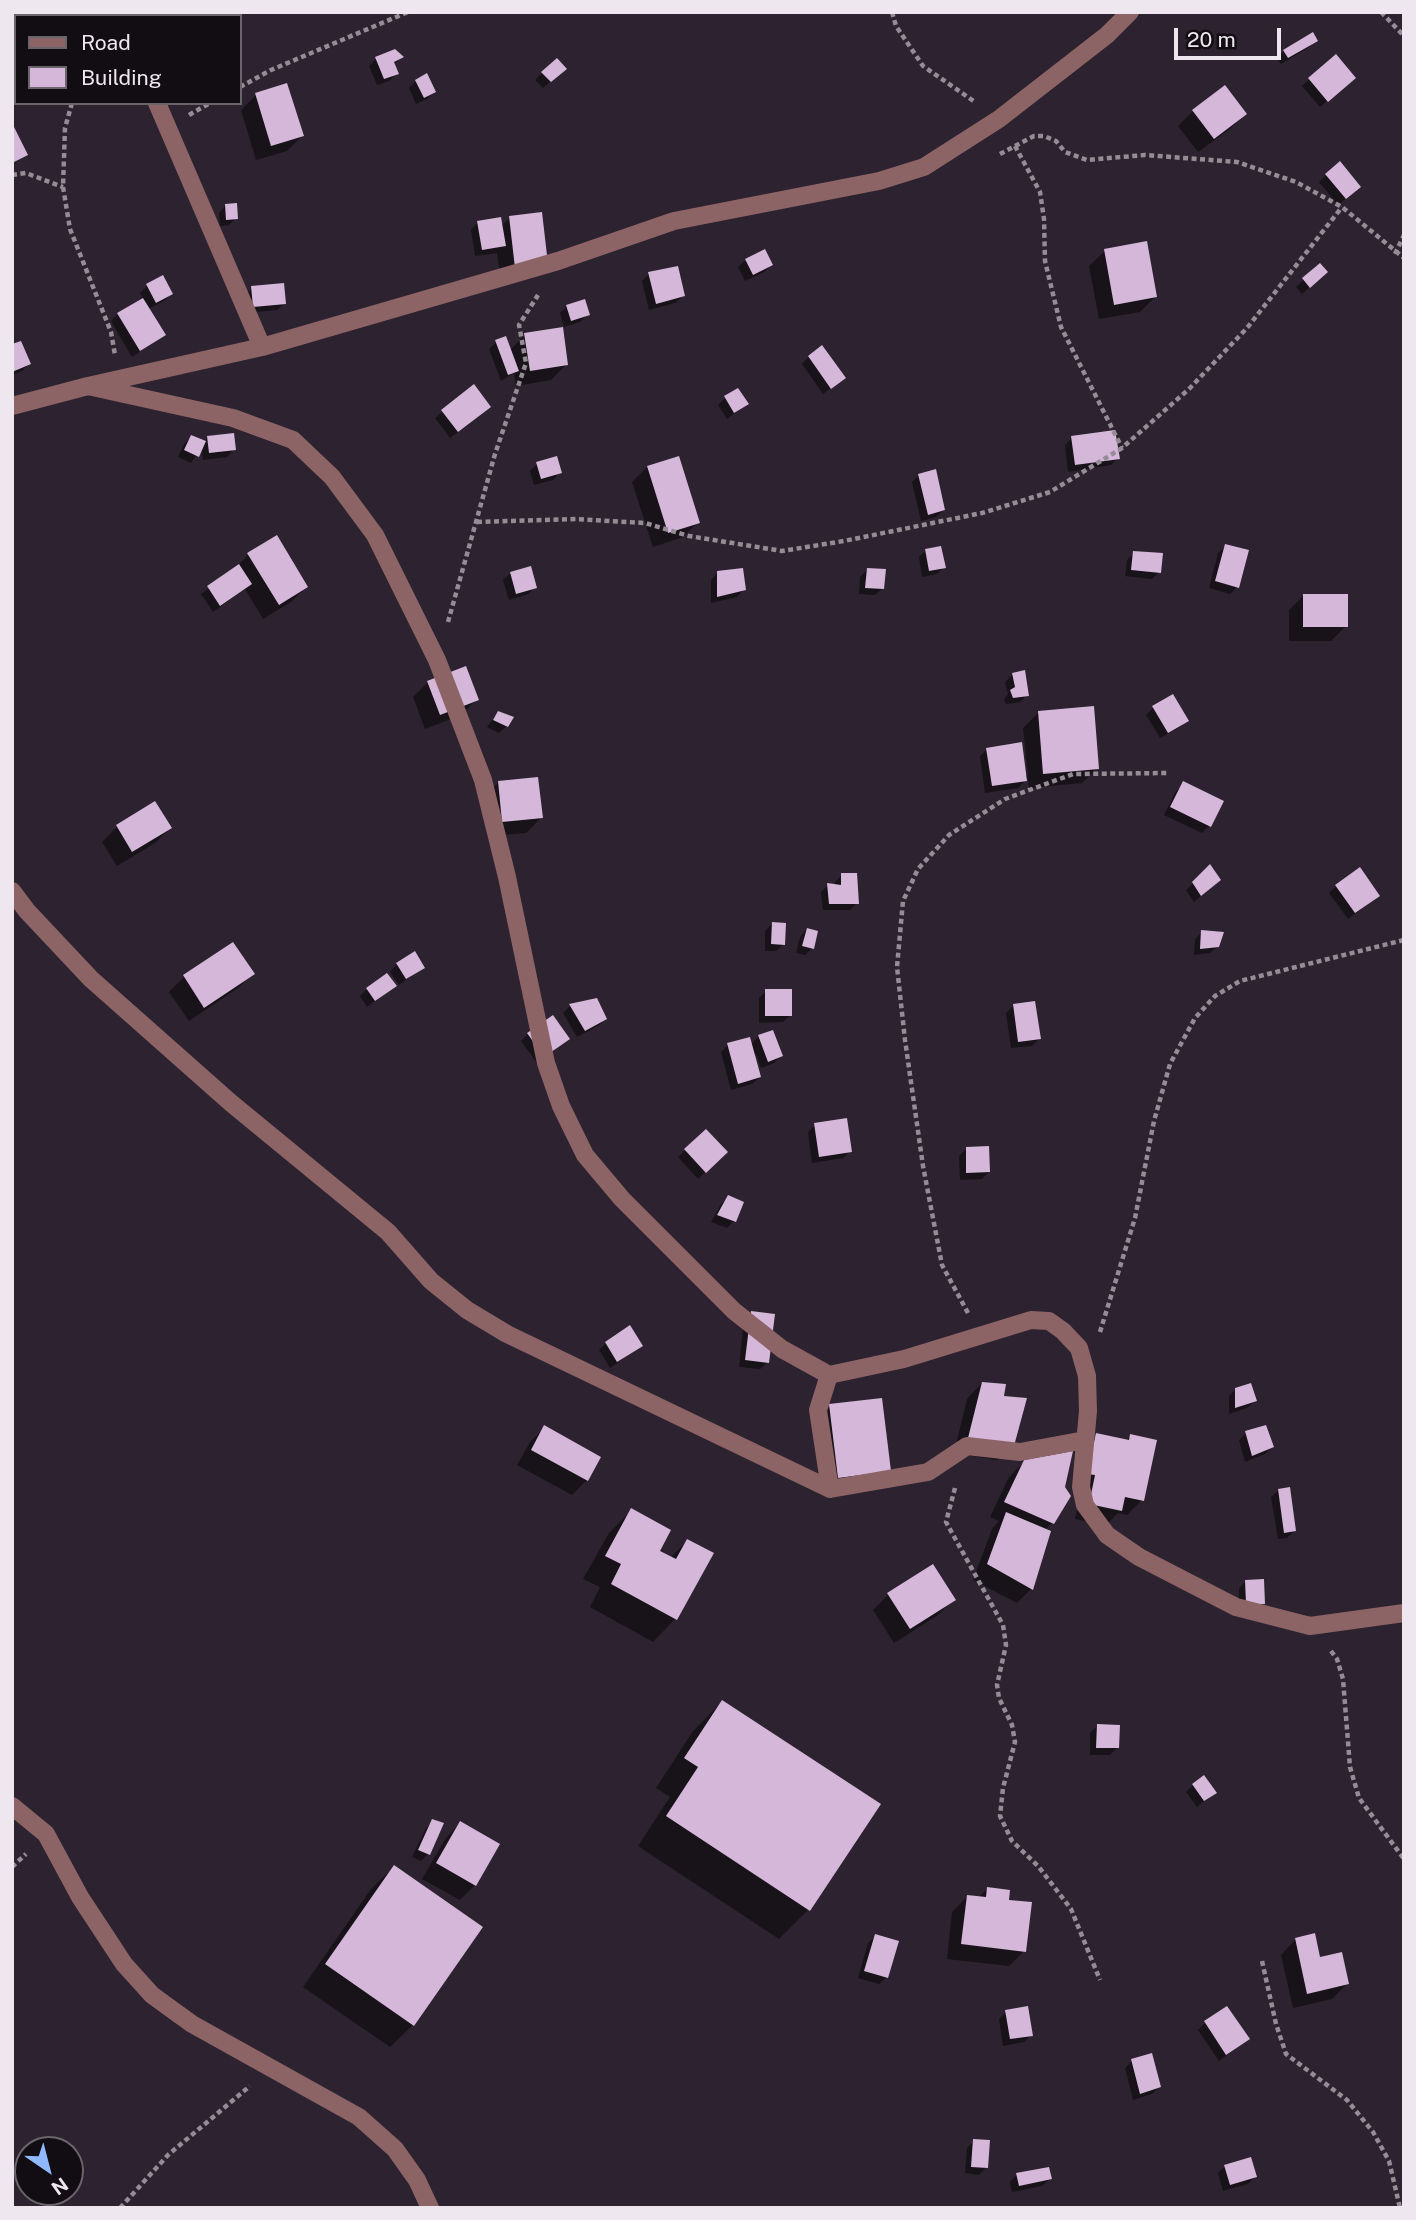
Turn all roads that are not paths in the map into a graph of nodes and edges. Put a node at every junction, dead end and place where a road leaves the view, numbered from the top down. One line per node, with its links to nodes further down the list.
1 (1130, 12): 3 (street)
2 (159, 105): 3 (street)
3 (262, 347): 4 (street)
4 (88, 386): 5 (street); 7 (street)
5 (12, 406)
6 (12, 891): 9 (street)
7 (829, 1375): 8 (street); 9 (street)
8 (1086, 1440): 9 (street); 10 (street)
9 (830, 1489)
10 (1404, 1613)
11 (12, 1806): 12 (street)
12 (430, 2208)

